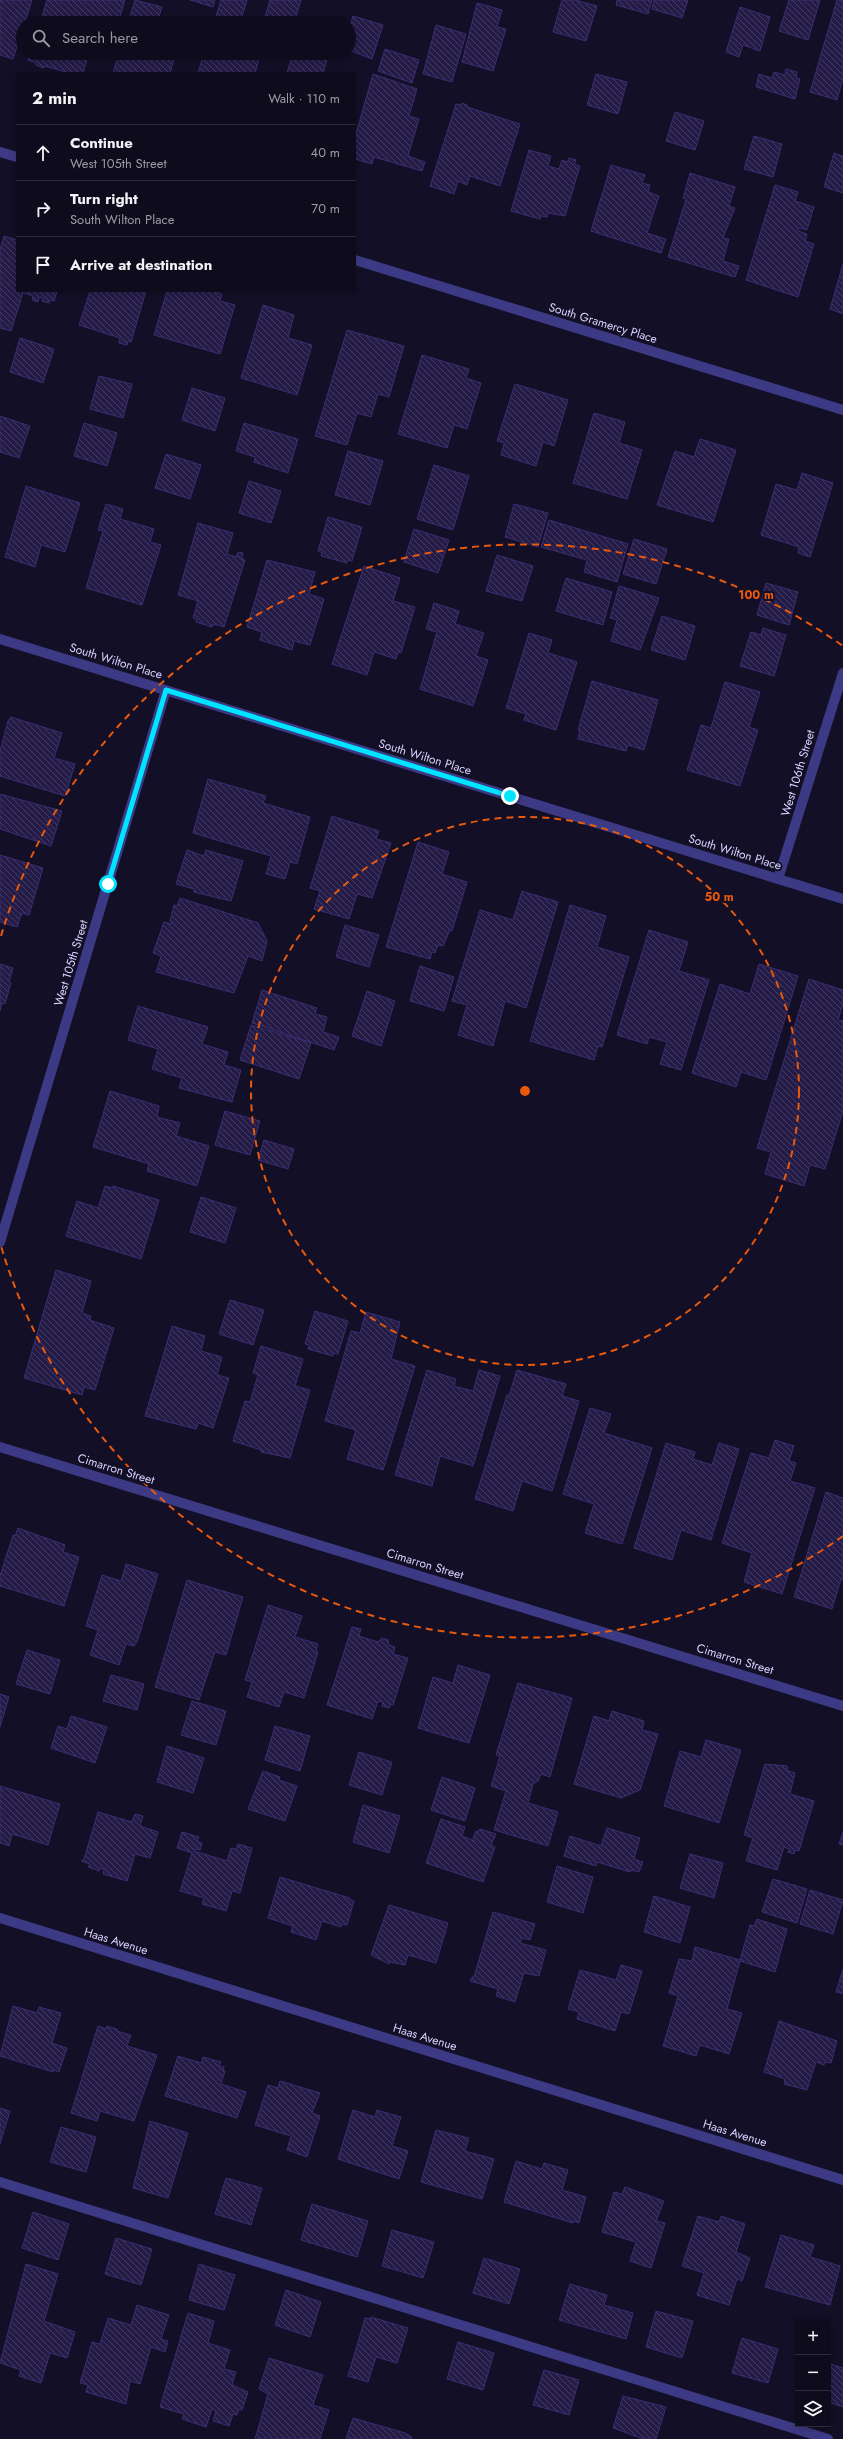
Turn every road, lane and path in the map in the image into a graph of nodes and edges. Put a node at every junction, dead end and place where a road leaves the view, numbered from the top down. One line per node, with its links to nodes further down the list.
1 (0, 152): 2 (street)
2 (16, 157)
3 (356, 260): 4 (street, South Gramercy Place)
4 (843, 410)
5 (0, 639): 7 (street, South Wilton Place)
6 (843, 673): 8 (street, West 106th Street)
7 (166, 690): 8 (street, South Wilton Place); 10 (street, West 105th Street)
8 (778, 880): 9 (street, South Wilton Place)
9 (843, 899)
10 (0, 1242)
11 (0, 1447): 12 (street, Cimarron Street)
12 (843, 1706)
13 (0, 1918): 14 (street, Haas Avenue)
14 (843, 2180)
15 (0, 2182): 16 (street)
16 (828, 2439)

